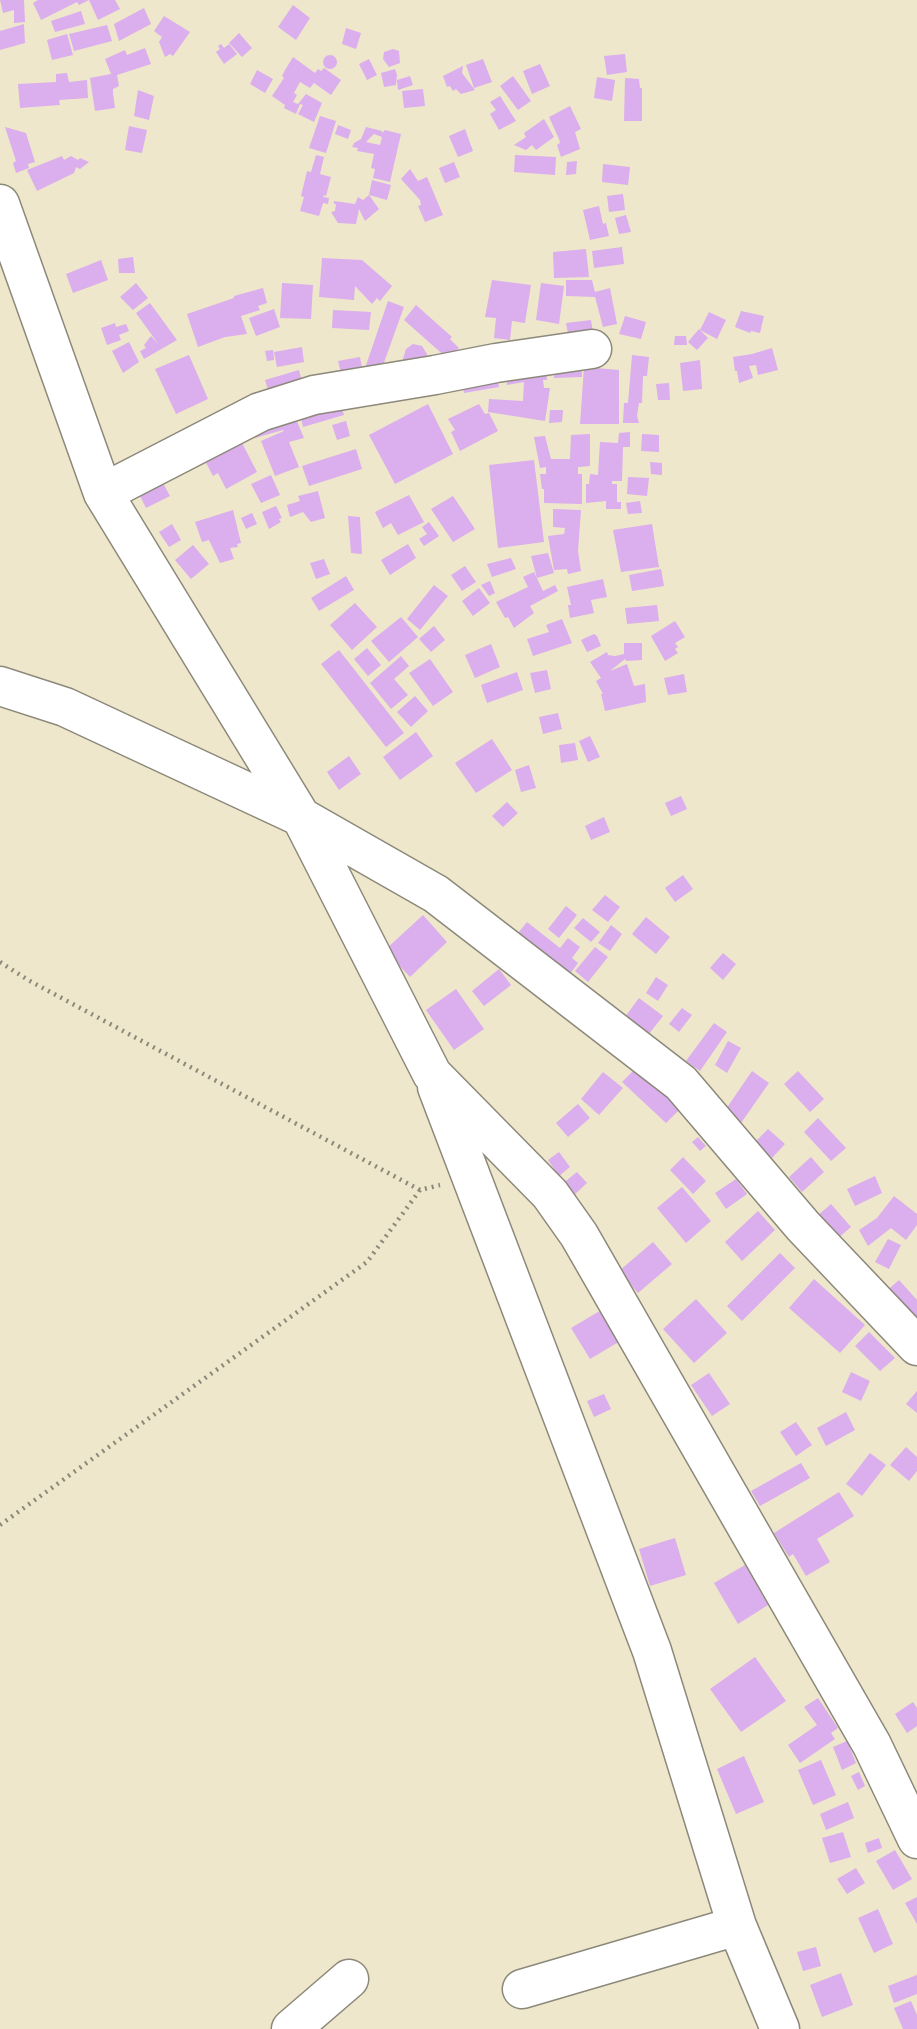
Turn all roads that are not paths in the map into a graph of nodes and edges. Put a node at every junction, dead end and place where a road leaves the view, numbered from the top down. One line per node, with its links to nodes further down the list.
1 (0, 204): 3 (street)
2 (592, 349): 3 (street)
3 (103, 493): 5 (street)
4 (0, 686): 5 (street)
5 (301, 817): 6 (street); 7 (street)
6 (432, 1074): 8 (street); 9 (street)
7 (917, 1346)
8 (917, 1839)
9 (737, 1926): 11 (street); 13 (street)
10 (349, 1979): 12 (street)
11 (522, 1989)
12 (291, 2029)
13 (779, 2029)

